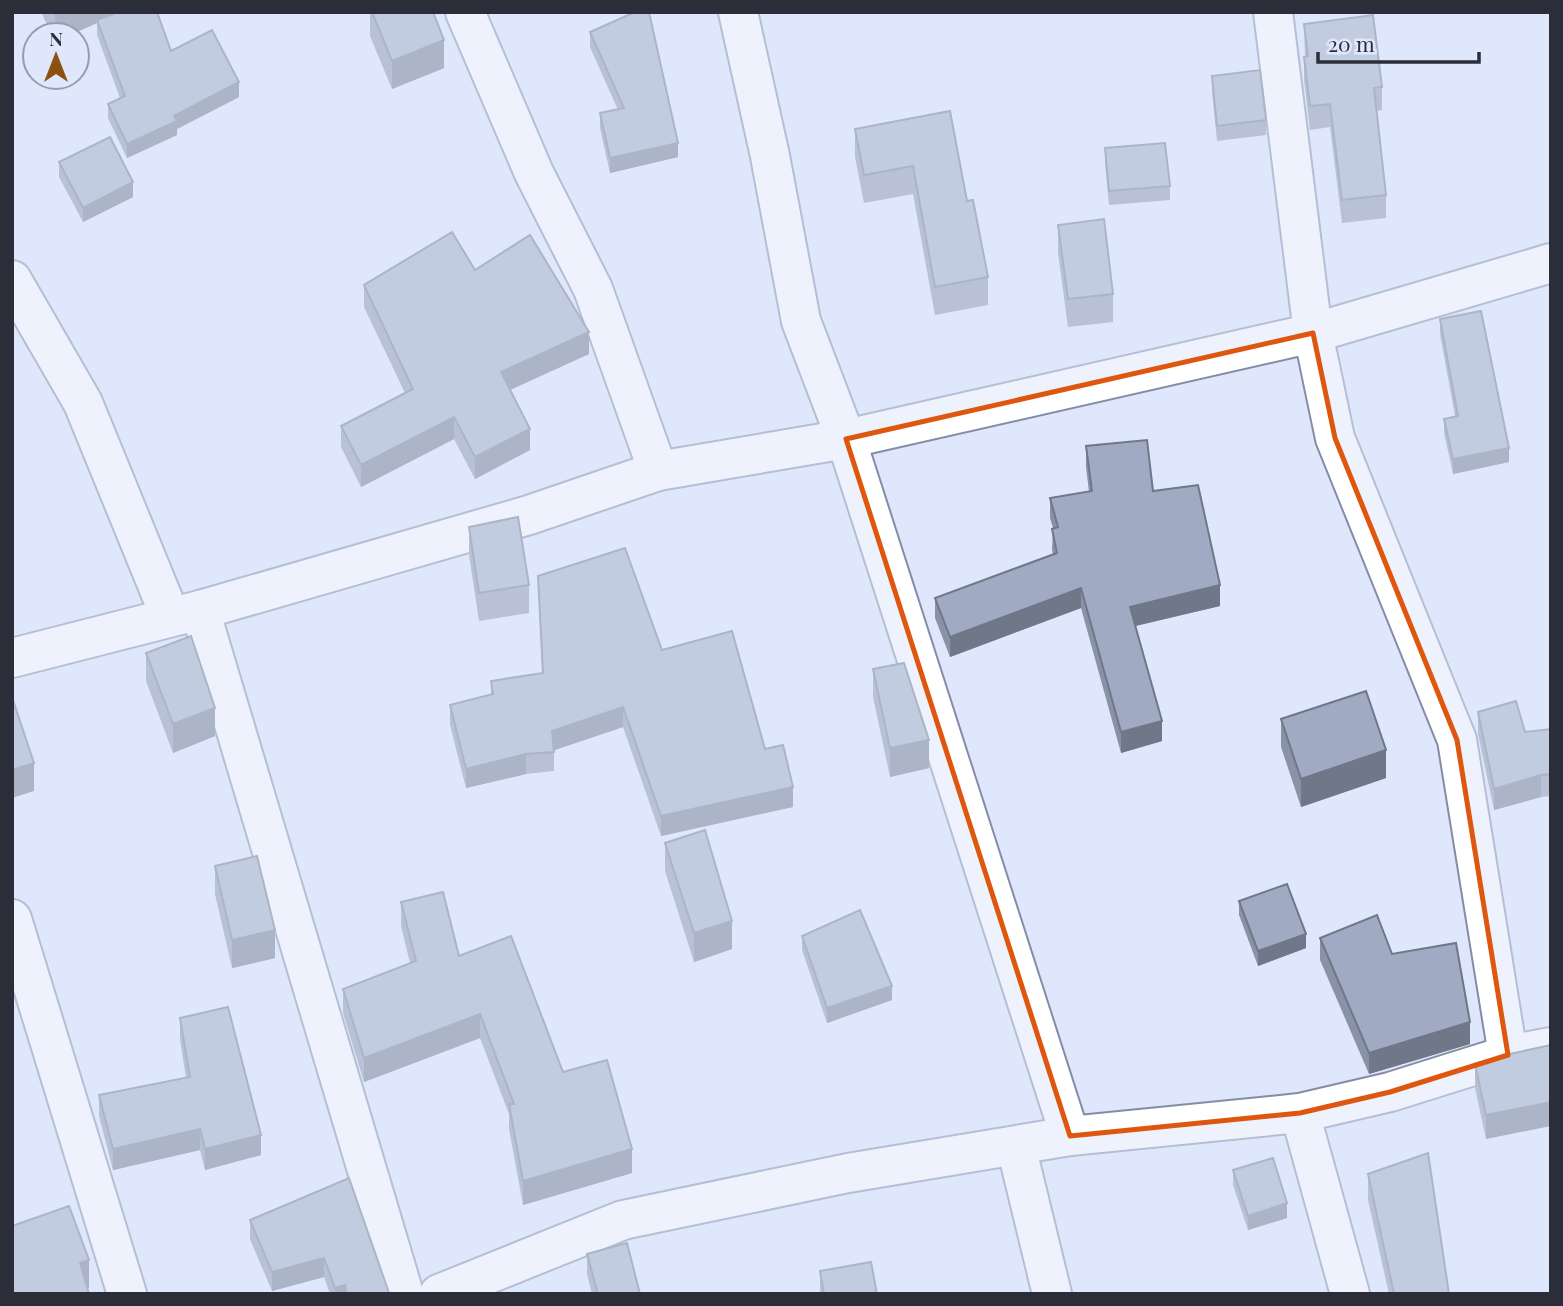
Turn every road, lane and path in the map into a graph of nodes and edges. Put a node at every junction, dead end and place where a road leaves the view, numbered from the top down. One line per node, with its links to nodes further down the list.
1 (465, 12): 8 (street)
2 (738, 12): 7 (street)
3 (1273, 12): 6 (street)
4 (1551, 263): 6 (street)
5 (12, 280): 9 (street)
6 (1314, 333): 7 (street); 13 (street)
7 (846, 439): 8 (street); 15 (street)
8 (657, 471): 9 (street)
9 (185, 613): 10 (street); 18 (street)
10 (12, 658)
11 (12, 919): 17 (street)
12 (1551, 1047): 13 (street)
13 (1508, 1055): 14 (street)
14 (1300, 1113): 15 (street); 21 (street)
15 (1070, 1136): 16 (street)
16 (1016, 1146): 19 (street); 20 (street)
17 (127, 1294)
18 (404, 1294)
19 (439, 1294)
20 (1052, 1294)
21 (1350, 1294)

